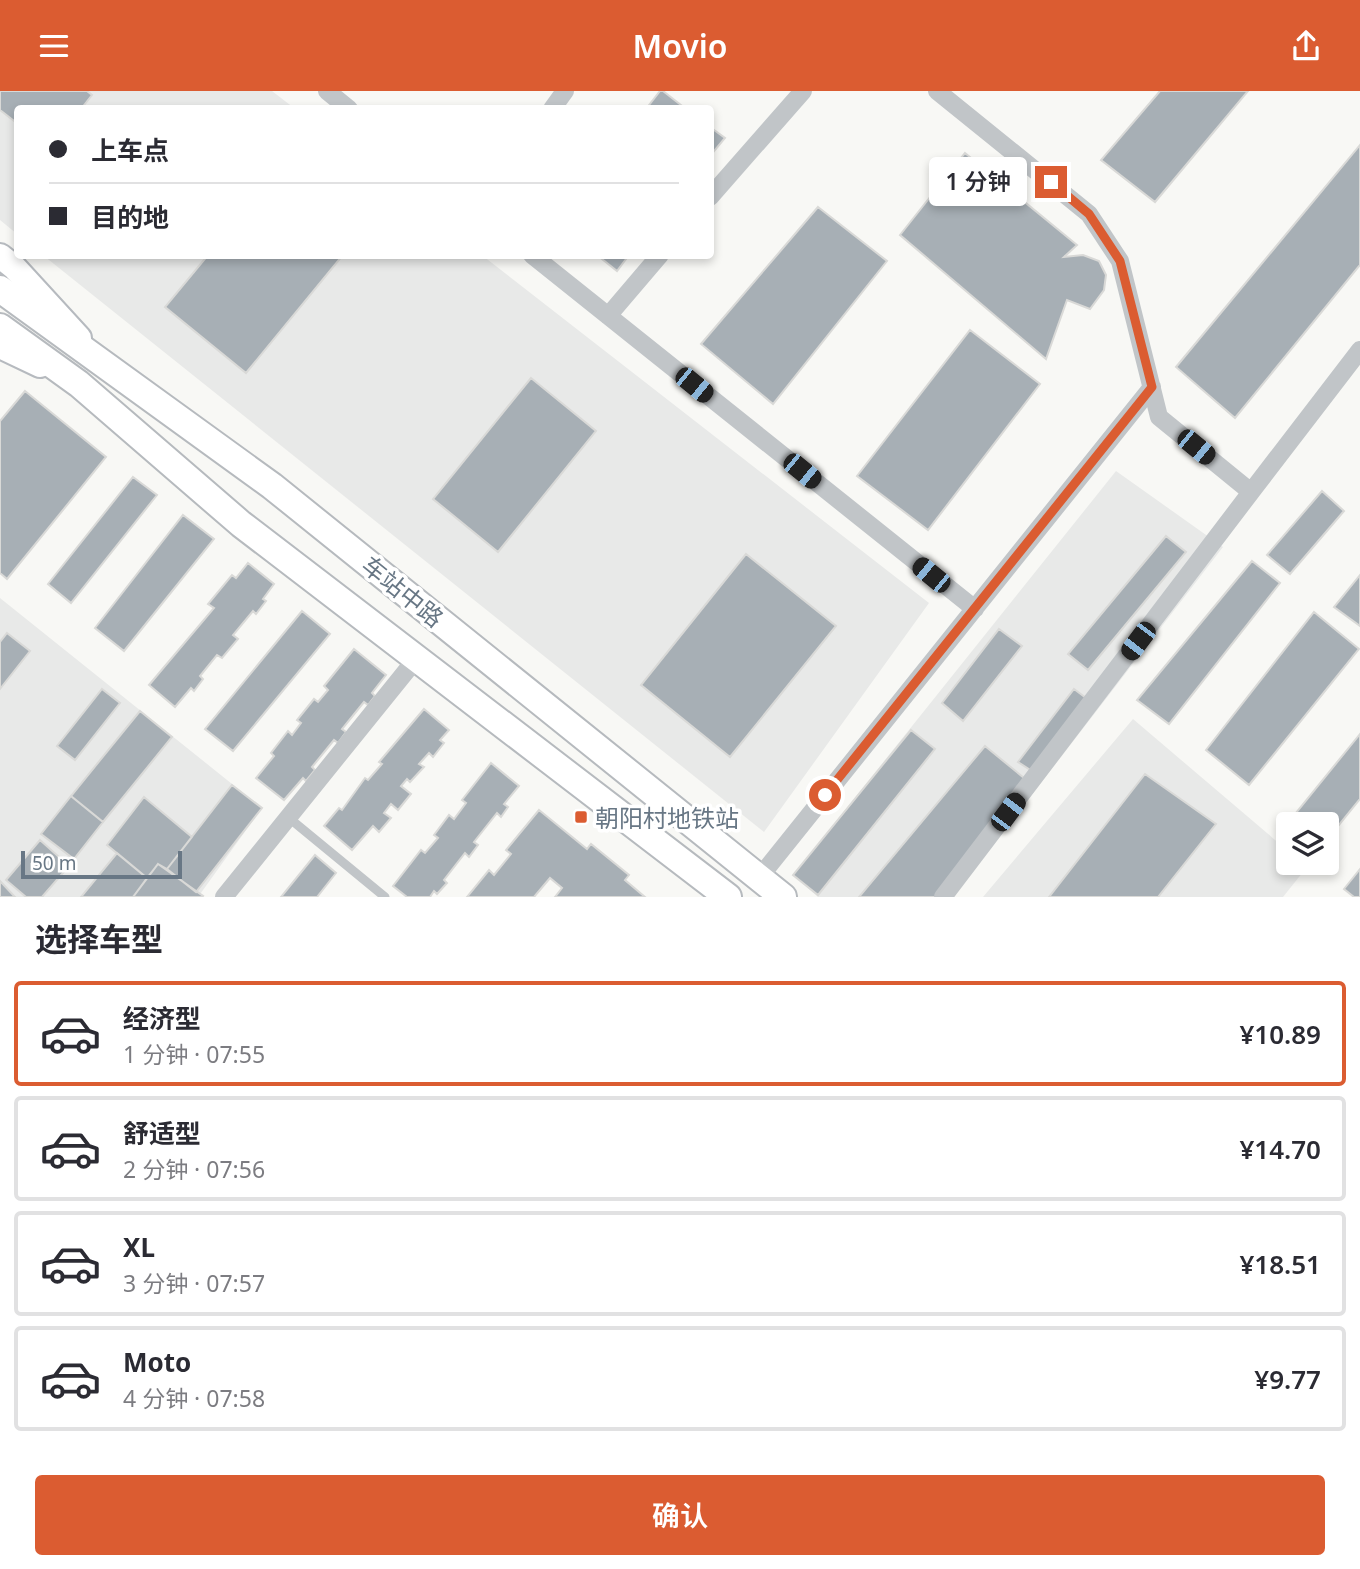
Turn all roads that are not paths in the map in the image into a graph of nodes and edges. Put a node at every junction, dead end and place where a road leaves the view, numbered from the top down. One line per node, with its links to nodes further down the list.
1 (327, 91): 4 (street)
2 (803, 91): 5 (street)
3 (937, 91): 16 (street)
4 (344, 105)
5 (714, 193)
6 (0, 256): 14 (main road)
7 (537, 259): 10 (street)
8 (657, 259): 10 (street)
9 (7, 294): 14 (main road, 车站中路)
10 (608, 316): 18 (street)
11 (0, 327): 15 (main road, 车站中路)
12 (0, 345): 15 (main road)
13 (1360, 349): 17 (street)
14 (99, 360): 21 (main road, 车站中路)
15 (79, 384): 19 (main road, 车站中路)
16 (1152, 387): 17 (street); 18 (street)
17 (1251, 492): 26 (street)
18 (975, 609): 21 (street)
19 (416, 659): 20 (street); 24 (main road, 车站中路)
20 (289, 818): 22 (street); 23 (lane)
21 (759, 878): 25 (main road, 车站中路)
22 (224, 897)
23 (385, 897)
24 (728, 897)
25 (783, 897)
26 (943, 897)

